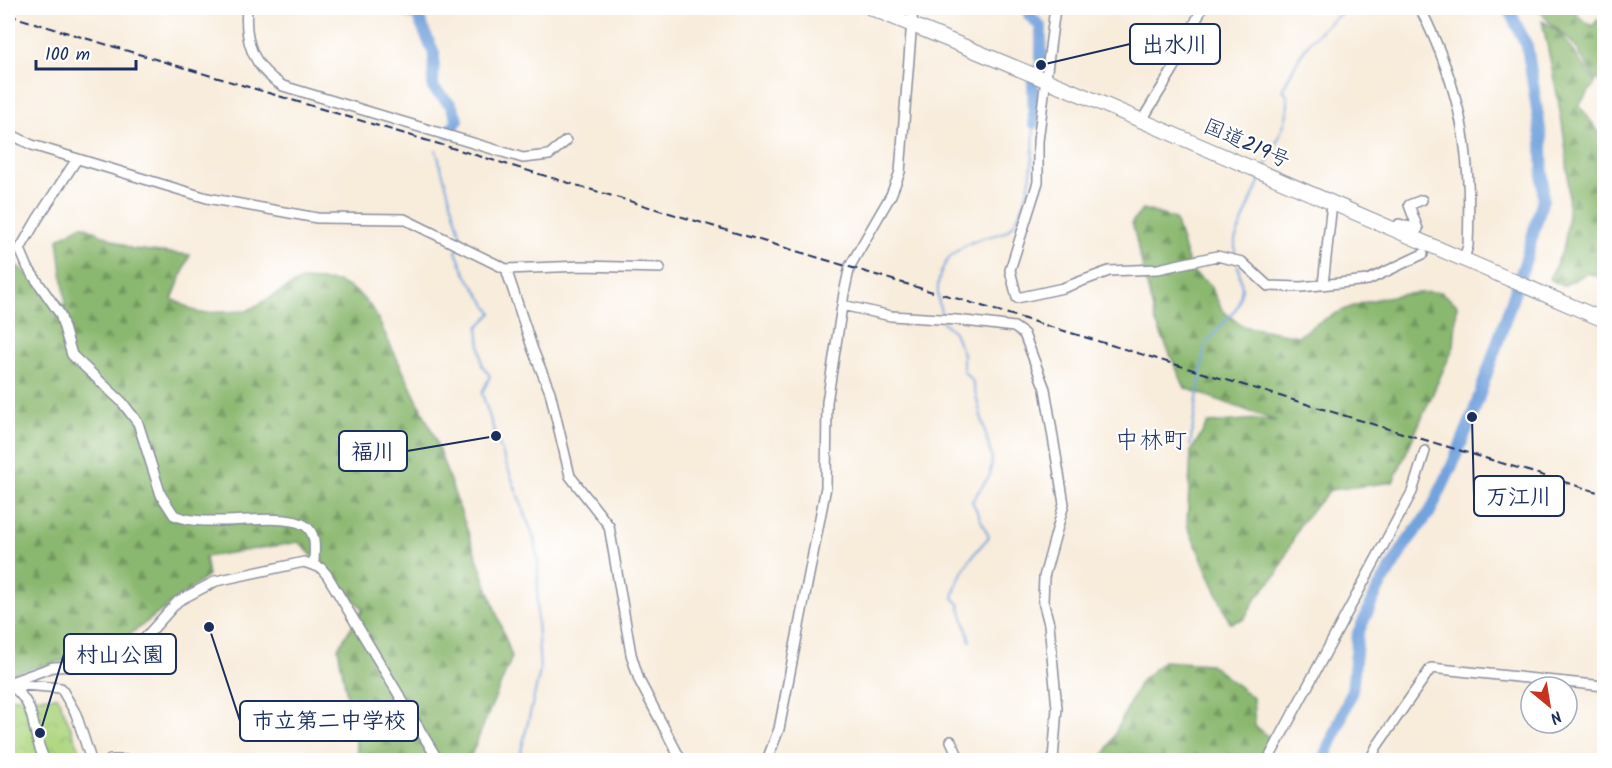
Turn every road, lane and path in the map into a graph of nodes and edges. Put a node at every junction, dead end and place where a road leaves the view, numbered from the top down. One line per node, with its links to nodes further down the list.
1 (247, 8): 11 (street)
2 (870, 8): 7 (highway, 国道219号)
3 (913, 8): 7 (street)
4 (1054, 8): 8 (street)
5 (1202, 8): 9 (street)
6 (1420, 8): 17 (street)
7 (910, 24): 8 (highway, 国道219号); 21 (street)
8 (1044, 80): 9 (highway, 国道219号); 20 (street)
9 (1142, 120): 14 (highway, 国道219号)
10 (8, 133): 12 (street)
11 (566, 141)
12 (77, 159): 19 (street); 24 (street)
13 (1422, 200): 15 (street)
14 (1332, 203): 15 (highway, 国道219号); 20 (street)
15 (1396, 230): 17 (highway, 国道219号)
16 (1423, 254): 20 (street)
17 (1470, 261): 22 (highway, 国道219号)
18 (660, 268): 19 (street)
19 (506, 269): 28 (street)
20 (1323, 285)
21 (842, 305): 34 (street); 36 (street)
22 (1605, 320)
23 (1425, 451): 37 (street)
24 (314, 564): 25 (street); 33 (street)
25 (8, 684): 29 (street); 30 (street)
26 (1605, 686): 38 (street)
27 (951, 741): 35 (street)
28 (677, 759)
29 (45, 760)
30 (91, 760)
31 (110, 760): 32 (street)
32 (126, 760)
33 (438, 760)
34 (767, 760)
35 (960, 760)
36 (1053, 760)
37 (1268, 760)
38 (1370, 760)

